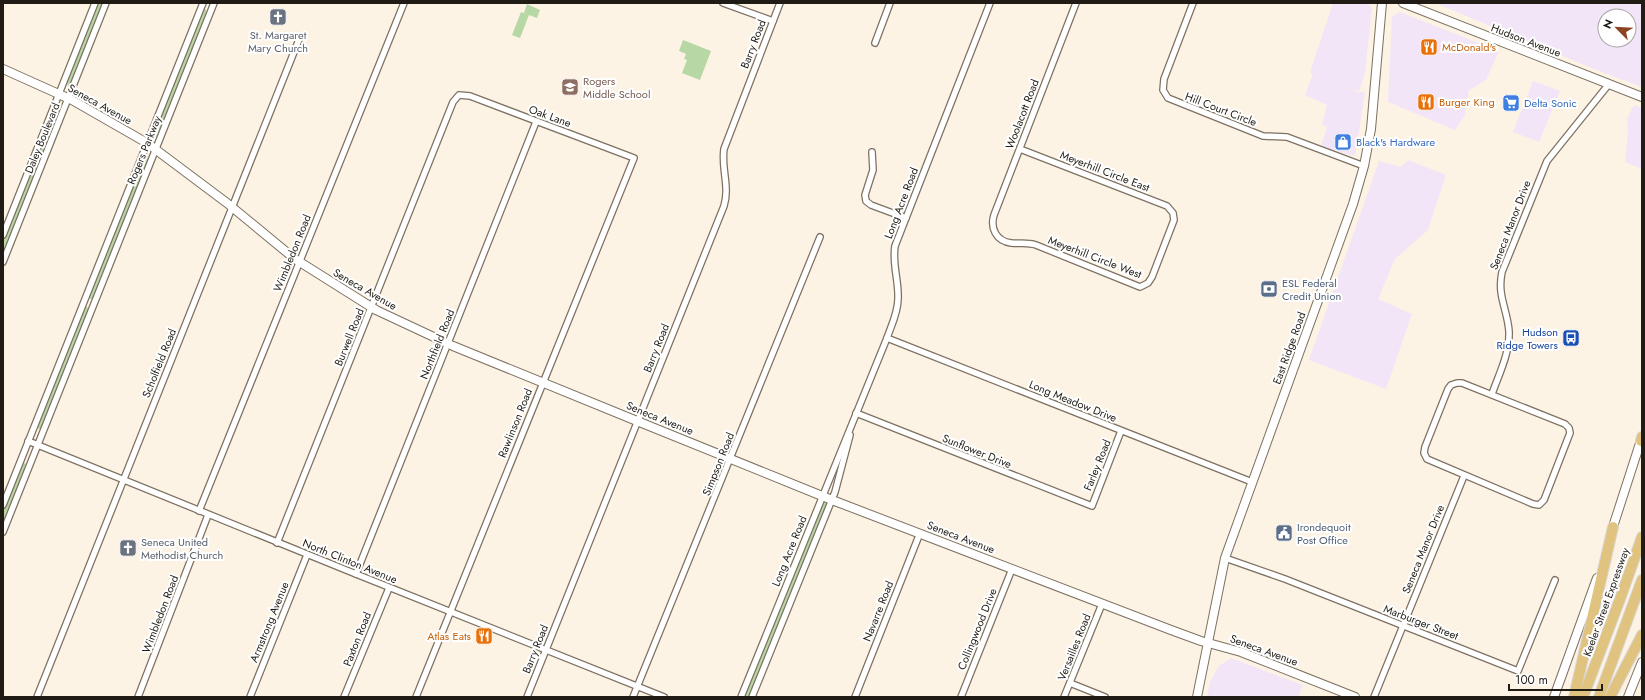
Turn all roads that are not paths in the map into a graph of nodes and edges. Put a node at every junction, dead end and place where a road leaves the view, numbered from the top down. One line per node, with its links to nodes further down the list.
1 (95, 3): 19 (street, Daley Boulevard)
2 (106, 3): 22 (street, Daley Boulevard)
3 (203, 3): 24 (street, Rogers Parkway)
4 (214, 3): 25 (street, Rogers Parkway)
5 (404, 3): 37 (street, Wimbledon Road)
6 (723, 3): 14 (street)
7 (780, 3): 14 (street, Barry Road)
8 (890, 3): 16 (street)
9 (990, 3): 31 (street, Long Acre Road)
10 (1076, 3): 26 (street, Woolacott Road)
11 (1193, 3): 29 (street, Hill Court Circle)
12 (1382, 3): 29 (main road, East Ridge Road)
13 (1403, 3): 18 (main road, Hudson Avenue)
14 (772, 21): 46 (street, Barry Road)
15 (300, 37): 30 (street, Scholfield Road)
16 (875, 43)
17 (3, 69): 19 (main road, Seneca Avenue)
18 (1609, 84): 21 (main road, Hudson Avenue); 44 (street, Seneca Manor Drive)
19 (59, 94): 22 (main road, Seneca Avenue); 34 (street, Daley Boulevard)
20 (459, 95): 23 (street, Oak Lane); 40 (street, Burwell Road)
21 (1642, 97)
22 (68, 98): 24 (main road, Seneca Avenue); 36 (street, Daley Boulevard)
23 (536, 122): 28 (street, Oak Lane); 42 (street, Northfield Road)
24 (147, 143): 25 (main road, Seneca Avenue); 38 (street, Rogers Parkway)
25 (156, 149): 30 (main road, Seneca Avenue); 39 (street, Rogers Parkway)
26 (1020, 149): 32 (street, Meyerhill Circle East); 33 (street, Woolacott Road)
27 (872, 152): 31 (street)
28 (634, 158): 43 (street, Rawlinson Road)
29 (1364, 166): 56 (main road, East Ridge Road)
30 (232, 207): 37 (main road, Seneca Avenue); 55 (street, Scholfield Road)
31 (906, 218): 41 (street, Long Acre Road)
32 (1174, 220): 33 (street, Meyerhill Circle West)
33 (995, 233)
34 (3, 234)
35 (820, 237): 52 (street, Simpson Road)
36 (4, 259)
37 (299, 262): 40 (main road, Seneca Avenue); 60 (street, Wimbledon Road)
38 (84, 301): 39 (street); 49 (street, Rogers Parkway)
39 (94, 305): 50 (street, Rogers Parkway)
40 (371, 307): 42 (main road, Seneca Avenue); 66 (street, Burwell Road)
41 (887, 338): 45 (street, Long Acre Road); 47 (street, Long Meadow Drive)
42 (448, 344): 43 (main road, Seneca Avenue); 70 (street, Northfield Road)
43 (542, 382): 46 (main road, Seneca Avenue); 75 (street, Rawlinson Road)
44 (1492, 394): 54 (street); 54 (street)
45 (856, 413): 57 (street, Long Acre Road); 57 (street, Long Acre Road); 59 (street, Sunflower Drive)
46 (637, 421): 52 (main road, Seneca Avenue); 79 (street, Barry Road)
47 (1122, 431): 56 (street, Long Meadow Drive); 59 (street, Farley Road)
48 (1642, 438): 62 (main road)
49 (28, 442): 50 (street, North Clinton Avenue); 51 (street, Rogers Parkway)
50 (38, 445): 53 (street, Rogers Parkway); 55 (street, North Clinton Avenue)
51 (22, 458): 53 (street); 58 (street, Rogers Parkway)
52 (731, 458): 57 (main road, Seneca Avenue); 82 (street, Simpson Road)
53 (31, 462): 63 (street, Rogers Parkway)
54 (1464, 476): 76 (street, Seneca Manor Drive)
55 (123, 480): 60 (street, North Clinton Avenue); 84 (street, Scholfield Road)
56 (1252, 482): 68 (main road, East Ridge Road)
57 (827, 498): 64 (main road, Seneca Avenue); 92 (street, Long Acre Road); 93 (street, Long Acre Road)
58 (3, 505)
59 (1092, 506)
60 (199, 511): 61 (street, North Clinton Avenue)
61 (208, 515): 66 (street, North Clinton Avenue); 85 (street, Wimbledon Road)
62 (1614, 527): 101 (main road); 102 (highway)
63 (3, 532)
64 (920, 533): 69 (main road, Seneca Avenue); 94 (street, Navarre Road)
65 (1642, 537): 103 (highway, Keeler Street Expressway)
66 (277, 543): 67 (street, North Clinton Avenue)
67 (307, 555): 70 (street, North Clinton Avenue); 86 (street, Armstrong Avenue)
68 (1225, 558): 76 (street, Marburger Street); 78 (main road, East Ridge Road)
69 (1012, 569): 74 (main road, Seneca Avenue); 95 (street, Collingwood Drive)
70 (356, 574): 73 (street, North Clinton Avenue)
71 (1554, 580): 76 (street, Marburger Street)
72 (1642, 580): 104 (highway)
73 (389, 588): 75 (street, North Clinton Avenue); 87 (street, Paxton Road)
74 (1102, 604): 78 (main road, Seneca Avenue); 81 (street, Versailles Road)
75 (451, 612): 79 (street, North Clinton Avenue); 88 (street, Rawlinson Road)
76 (1403, 626): 100 (street, Seneca Manor Drive)
77 (1642, 635): 105 (highway)
78 (1208, 643): 83 (main road, Seneca Avenue); 98 (main road, East Ridge Road)
79 (546, 650): 82 (street, North Clinton Avenue); 89 (street, Barry Road)
80 (1642, 662): 106 (main road)
81 (1070, 683): 96 (street, Versailles Road); 97 (street)
82 (637, 686): 90 (street, Simpson Road); 91 (street, North Clinton Avenue)
83 (1339, 694): 99 (main road, Seneca Avenue)
84 (37, 697)
85 (138, 697)
86 (250, 697)
87 (344, 697)
88 (416, 697)
89 (527, 697)
90 (633, 697)
91 (664, 697)
92 (741, 697)
93 (752, 697)
94 (855, 697)
95 (961, 697)
96 (1064, 697)
97 (1105, 697)
98 (1197, 697)
99 (1355, 697)
100 (1374, 697)
101 (1554, 697)
102 (1574, 697)
103 (1583, 697)
104 (1599, 697)
105 (1610, 697)
106 (1628, 697)

